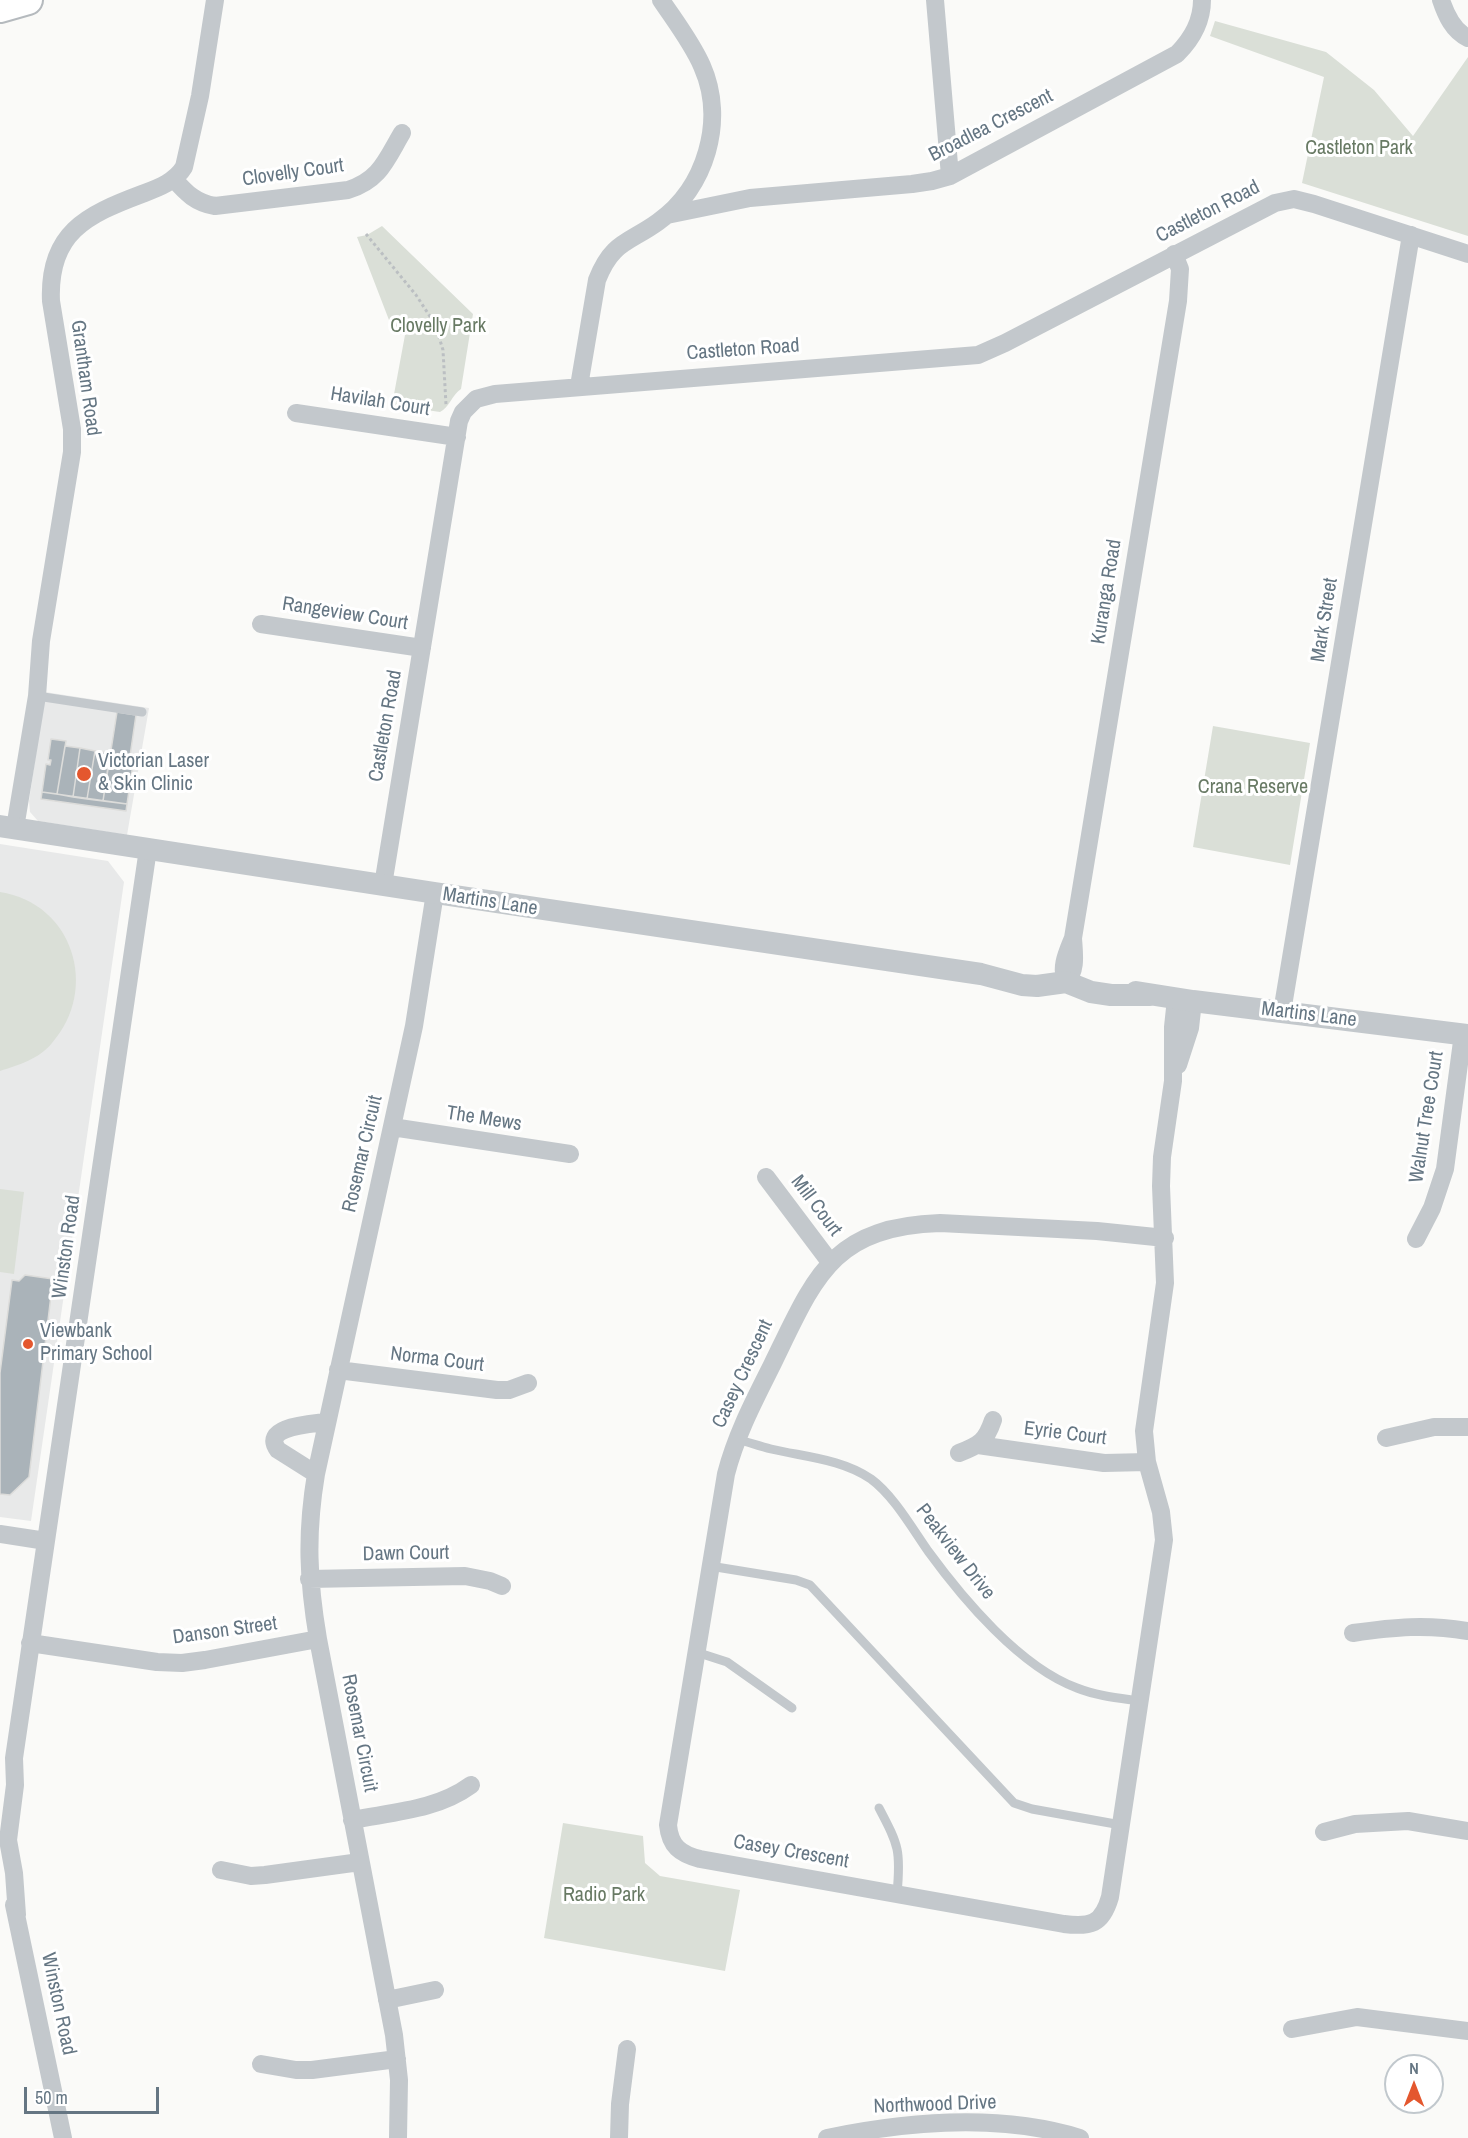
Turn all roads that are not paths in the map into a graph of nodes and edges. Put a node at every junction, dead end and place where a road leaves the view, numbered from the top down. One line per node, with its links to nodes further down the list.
1 (28, 0): 8 (main road)
2 (206, 0): 10 (street)
3 (215, 0): 10 (street)
4 (661, 0): 14 (street)
5 (935, 0): 12 (street)
6 (1202, 0): 12 (street, Broadlea Crescent)
7 (1441, 0): 9 (street)
8 (0, 8)
9 (1468, 38)
10 (207, 40): 13 (street)
11 (402, 133): 13 (street, Clovelly Court)
12 (950, 176): 15 (street, Broadlea Crescent)
13 (174, 179): 25 (street, Grantham Road)
14 (690, 190): 15 (street, Broadlea Crescent); 16 (street, Broadlea Crescent)
15 (750, 198): 16 (street, Broadlea Crescent)
16 (667, 215): 20 (street, Broadlea Crescent)
17 (1411, 235): 18 (street, Castleton Road); 19 (street, Castleton Road); 33 (street, Mark Street)
18 (1174, 254): 20 (street, Castleton Road); 31 (street, Kuranga Road)
19 (1468, 254)
20 (579, 386): 22 (street, Castleton Road)
21 (296, 412): 22 (street, Havilah Court)
22 (457, 437): 24 (street, Castleton Road)
23 (261, 624): 24 (street, Rangeview Court)
24 (422, 648): 29 (street, Castleton Road)
25 (37, 696): 26 (lane); 27 (street, Grantham Road)
26 (142, 712)
27 (7, 827): 28 (street, Martins Lane)
28 (148, 849): 29 (street, Martins Lane); 53 (street, Winston Road)
29 (383, 885): 30 (street, Martins Lane)
30 (435, 893): 31 (street, Martins Lane); 35 (street, Rosemar Circuit)
31 (1067, 977): 32 (street, Martins Lane)
32 (1185, 1000): 33 (street, Martins Lane); 38 (street, Casey Crescent)
33 (1282, 1012): 34 (street, Martins Lane)
34 (1466, 1035): 39 (street, Walnut Tree Court)
35 (392, 1127): 36 (street, The Mews); 41 (street, Rosemar Circuit)
36 (570, 1154)
37 (766, 1177): 40 (street, Mill Court)
38 (1164, 1232): 40 (street, Casey Crescent); 50 (street, Casey Crescent)
39 (1416, 1239)
40 (831, 1262): 47 (street, Casey Crescent)
41 (338, 1370): 42 (street, Norma Court); 44 (street, Rosemar Circuit)
42 (528, 1383)
43 (993, 1420): 48 (street)
44 (326, 1422): 51 (street, Rosemar Circuit); 51 (street)
45 (1468, 1427): 46 (street)
46 (1386, 1438)
47 (736, 1439): 54 (street, Casey Crescent); 62 (lane, Peakview Drive)
48 (978, 1445): 49 (street); 50 (street, Eyrie Court)
49 (959, 1453)
50 (1147, 1462): 62 (street, Casey Crescent)
51 (316, 1474): 55 (street, Rosemar Circuit)
52 (0, 1534): 53 (street)
53 (46, 1541): 60 (street, Winston Road)
54 (710, 1566): 61 (street, Casey Crescent); 67 (lane)
55 (309, 1579): 56 (street, Dawn Court); 59 (street, Rosemar Circuit)
56 (502, 1586)
57 (1468, 1631): 58 (street)
58 (1353, 1633)
59 (318, 1639): 60 (street, Danson Street); 66 (street, Rosemar Circuit)
60 (30, 1643): 68 (street, Winston Road)
61 (696, 1652): 63 (lane); 74 (street, Casey Crescent)
62 (1140, 1701): 67 (street, Casey Crescent)
63 (792, 1708)
64 (471, 1785): 66 (street)
65 (879, 1808): 74 (lane)
66 (352, 1820): 72 (street, Rosemar Circuit)
67 (1121, 1825): 74 (street, Casey Crescent)
68 (2, 1828): 75 (street, Winston Road)
69 (1468, 1831): 70 (street)
70 (1324, 1832)
71 (0, 1858): 75 (street, Winston Road)
72 (360, 1862): 73 (street); 77 (street, Rosemar Circuit)
73 (222, 1870)
74 (897, 1894)
75 (17, 1915): 83 (street, Winston Road)
76 (435, 1990): 77 (street)
77 (387, 2000): 81 (street, Rosemar Circuit)
78 (1292, 2029): 79 (street)
79 (1468, 2031)
80 (627, 2049): 85 (street)
81 (397, 2059): 82 (street); 84 (street, Rosemar Circuit)
82 (261, 2064)
83 (63, 2138)
84 (398, 2138)
85 (619, 2138)
86 (826, 2138): 87 (street, Northwood Drive)
87 (1080, 2138)

